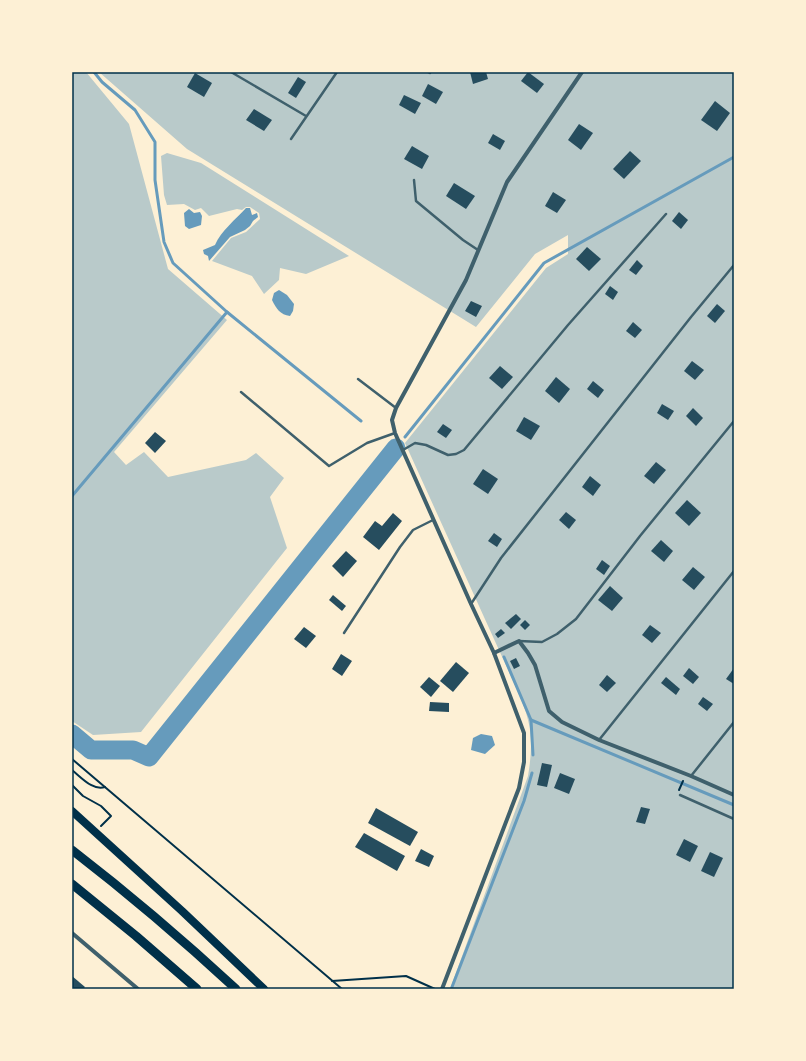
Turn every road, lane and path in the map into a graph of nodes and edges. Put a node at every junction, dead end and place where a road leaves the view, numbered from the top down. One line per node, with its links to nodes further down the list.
1 (231, 72): 4 (lane)
2 (337, 72): 4 (lane)
3 (582, 72): 8 (street)
4 (306, 116): 5 (lane)
5 (290, 139)
6 (414, 180): 8 (lane)
7 (666, 214): 15 (lane)
8 (478, 250): 12 (street)
9 (734, 265): 18 (lane)
10 (358, 379): 12 (lane)
11 (241, 392): 14 (lane)
12 (396, 408): 14 (street)
13 (734, 421): 20 (lane)
14 (395, 433): 15 (street)
15 (403, 450): 16 (street)
16 (434, 520): 18 (street); 19 (lane)
17 (734, 570): 23 (lane)
18 (471, 604): 21 (street)
19 (344, 633)
20 (519, 641): 21 (street); 23 (street)
21 (494, 652): 46 (street)
22 (734, 722): 26 (lane)
23 (599, 740): 26 (street)
24 (72, 759): 29 (path)
25 (72, 770): 29 (path)
26 (691, 776): 32 (street)
27 (683, 780): 30 (path)
28 (72, 785): 35 (path)
29 (106, 787): 39 (path)
30 (680, 787)
31 (680, 795): 34 (lane)
32 (734, 795)
33 (72, 811): 35 (main road)
34 (734, 819)
35 (95, 833): 43 (main road)
36 (72, 850): 42 (highway)
37 (72, 885): 41 (highway)
38 (72, 933): 40 (street)
39 (331, 981): 44 (path); 45 (path)
40 (138, 989)
41 (197, 989)
42 (236, 989)
43 (264, 989)
44 (342, 989)
45 (436, 989)
46 (442, 989)

